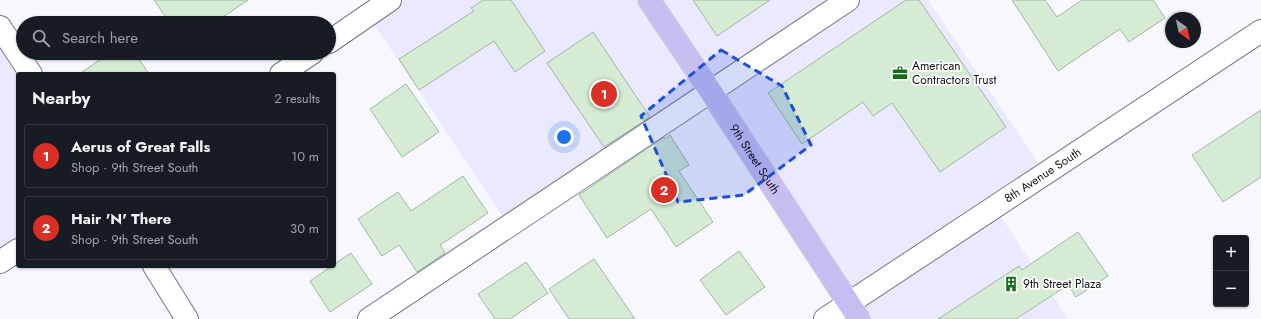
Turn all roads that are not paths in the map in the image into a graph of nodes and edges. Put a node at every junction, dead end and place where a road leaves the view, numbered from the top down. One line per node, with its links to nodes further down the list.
1 (390, 0): 6 (street)
2 (649, 0): 12 (main road, 9th Street South)
3 (848, 0): 12 (street)
4 (0, 27): 7 (street)
5 (1261, 31): 16 (street, 8th Avenue South)
6 (336, 37)
7 (16, 51)
8 (22, 60): 10 (street)
9 (302, 60): 11 (street)
10 (30, 72)
11 (284, 72)
12 (711, 92): 16 (main road, 9th Street South); 18 (street)
13 (16, 251): 14 (street)
14 (0, 262)
15 (155, 268): 17 (street)
16 (853, 311): 19 (street, 8th Avenue South)
17 (187, 319)
18 (369, 319)
19 (825, 319)

